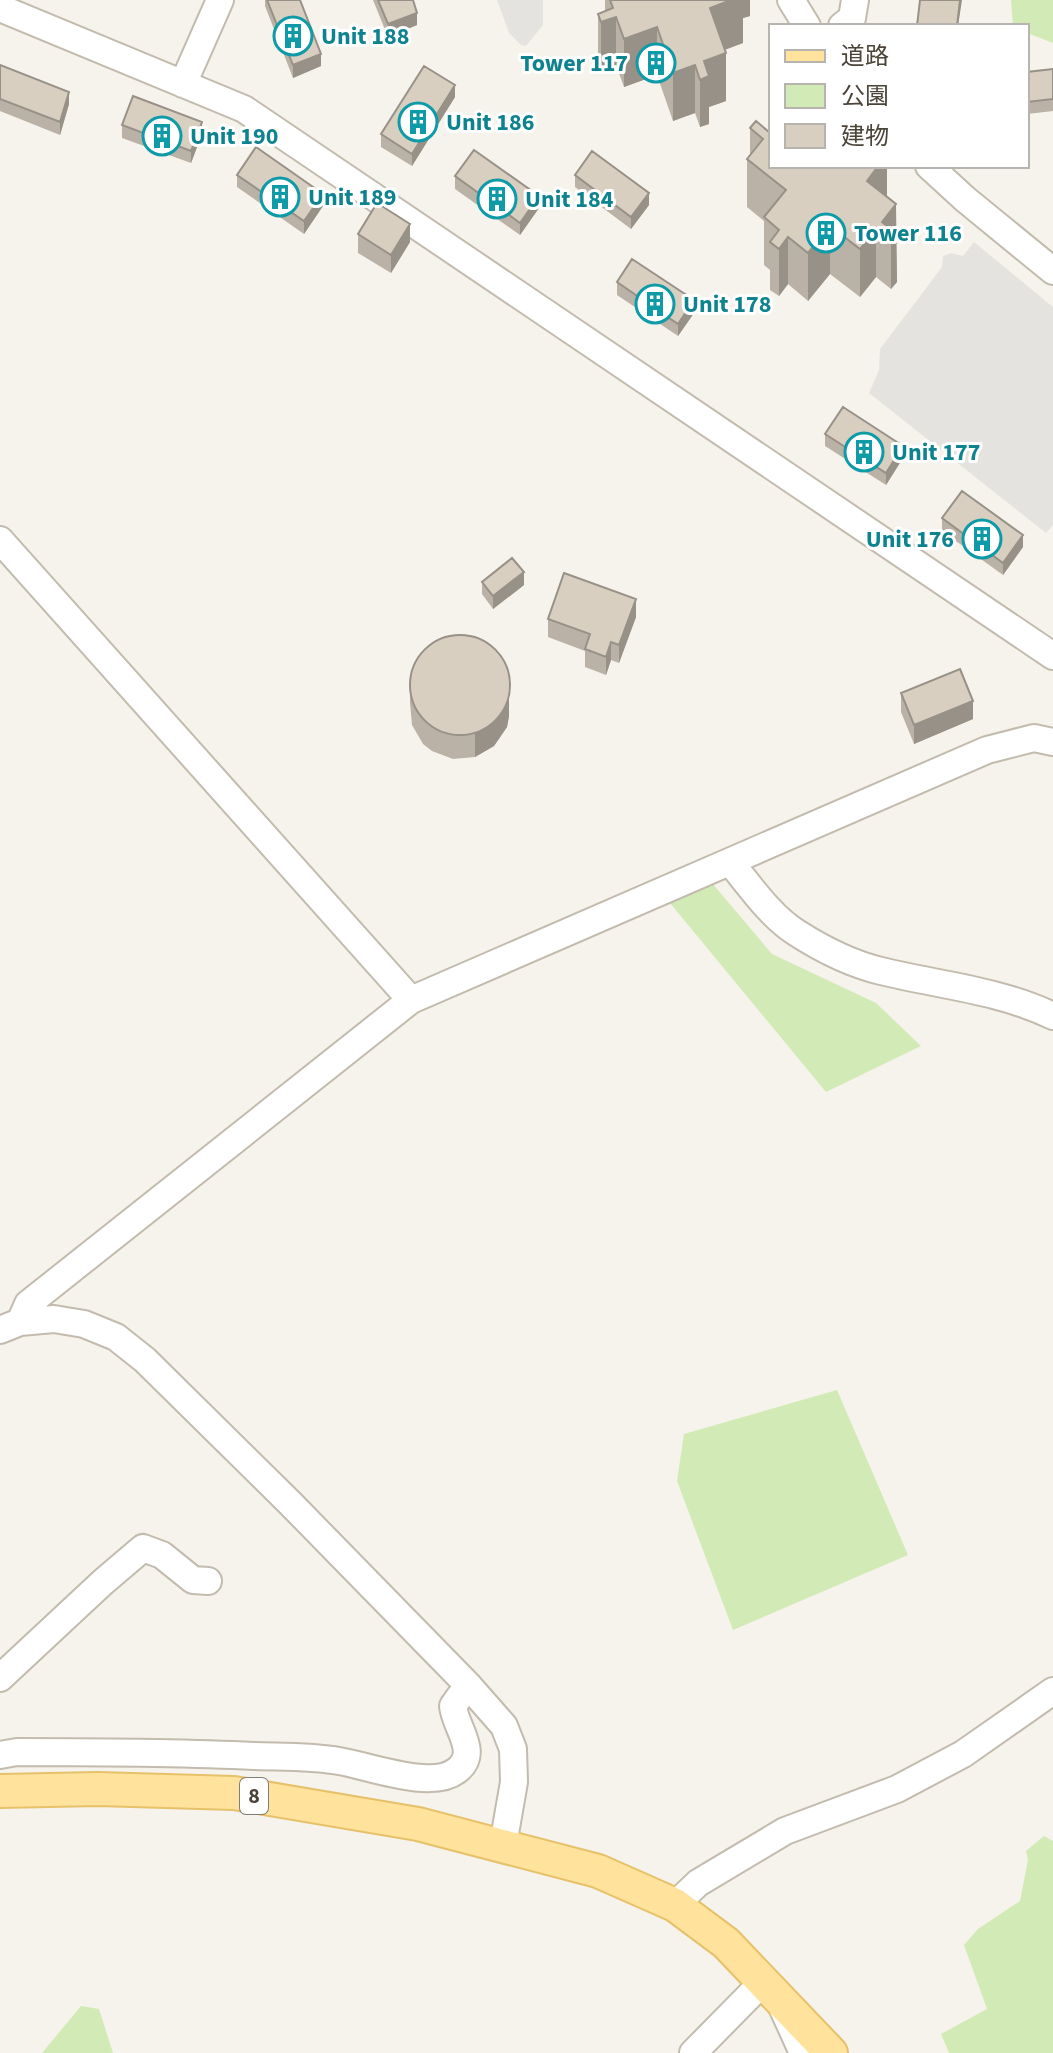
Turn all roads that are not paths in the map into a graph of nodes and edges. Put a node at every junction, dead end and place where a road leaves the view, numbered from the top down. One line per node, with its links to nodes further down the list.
1 (220, 0): 7 (street)
2 (791, 0): 5 (street)
3 (855, 0): 6 (street)
4 (0, 8): 7 (street)
5 (806, 24)
6 (844, 24)
7 (183, 84): 11 (street)
8 (931, 168): 9 (street)
9 (1053, 271)
10 (0, 540): 14 (street)
11 (1053, 656)
12 (1053, 742): 13 (street)
13 (730, 862): 14 (street); 15 (street)
14 (411, 1000): 16 (street)
15 (1053, 1016)
16 (10, 1326): 19 (street)
17 (208, 1581): 18 (street)
18 (0, 1678)
19 (468, 1685): 21 (street); 23 (street)
20 (1053, 1691): 24 (street)
21 (0, 1755)
22 (0, 1791): 23 (main road, 8)
23 (503, 1845): 24 (main road, 8)
24 (675, 1905): 25 (main road, 8)
25 (771, 1991): 26 (street); 27 (street); 28 (main road, 8)
26 (693, 2053)
27 (803, 2053)
28 (831, 2053)

